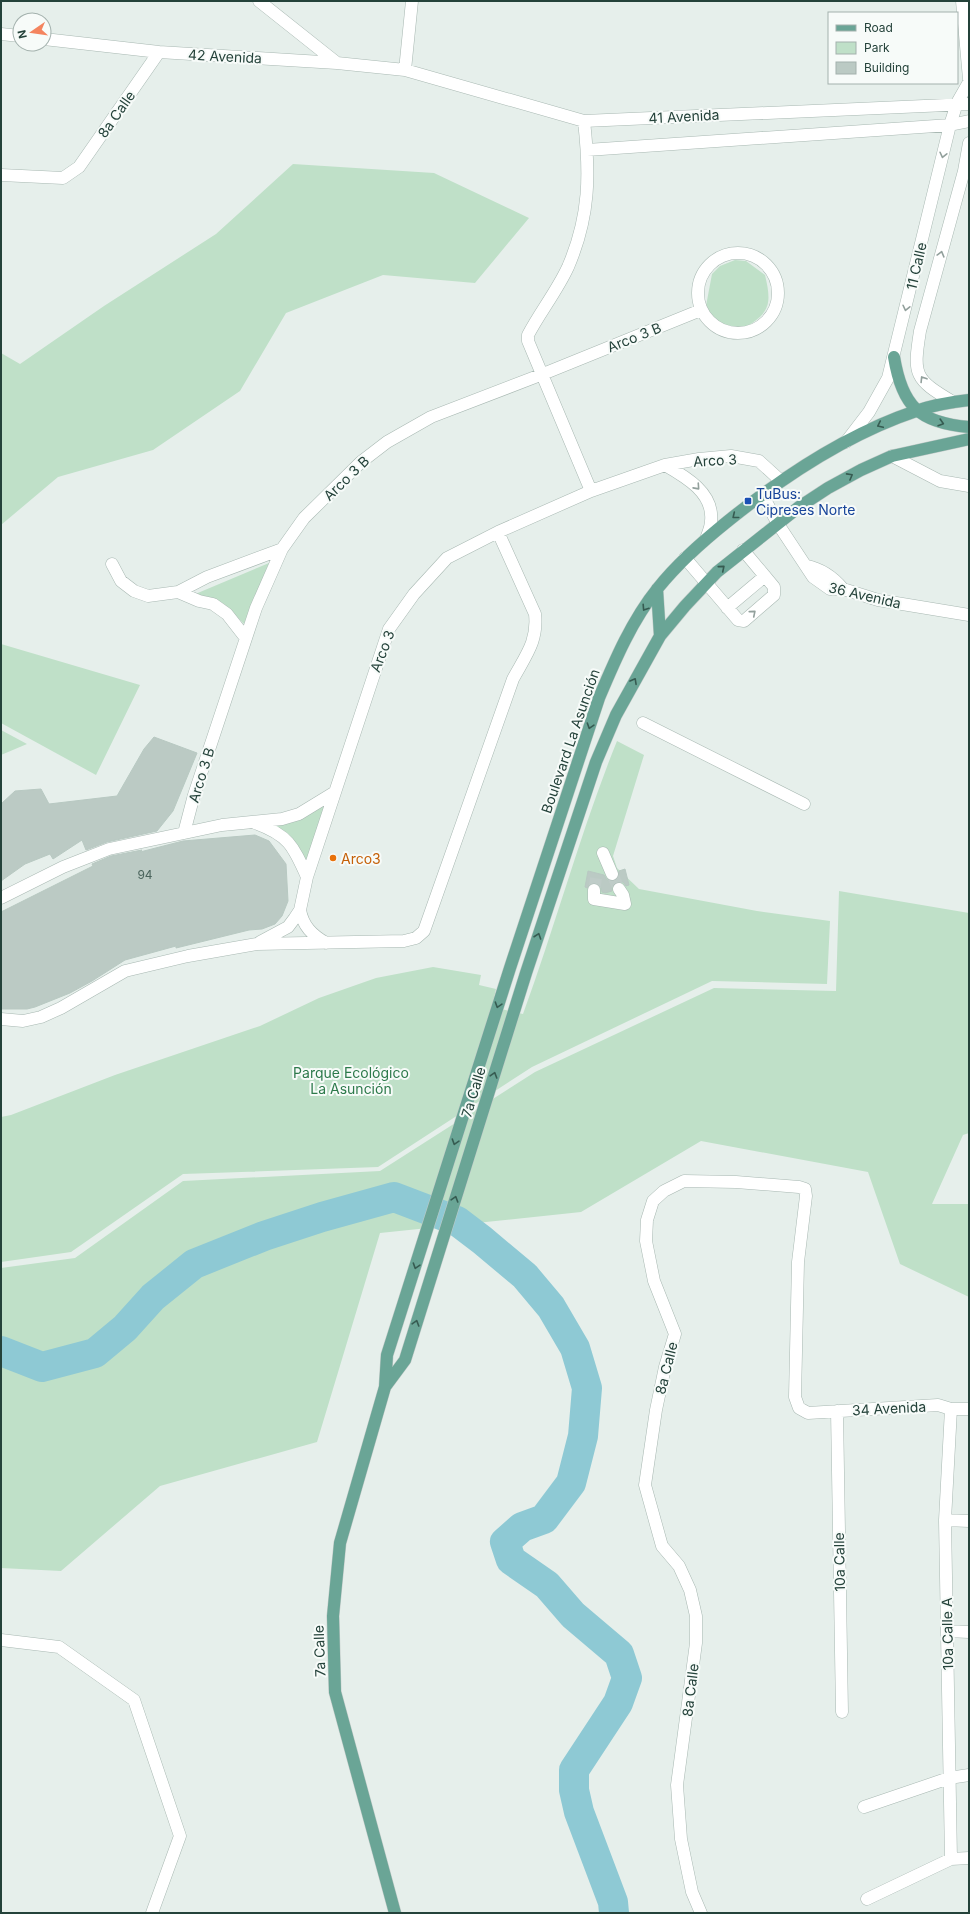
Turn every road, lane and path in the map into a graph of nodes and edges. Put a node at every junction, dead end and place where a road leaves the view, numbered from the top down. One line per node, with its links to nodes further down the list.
1 (259, 1): 8 (street)
2 (413, 1): 9 (street)
3 (962, 1): 10 (street)
4 (1, 34): 5 (street)
5 (12, 35)
6 (52, 40): 7 (street, 42 Avenida)
7 (159, 52): 8 (street, 42 Avenida); 18 (street, 8a Calle)
8 (337, 63): 9 (street, 42 Avenida)
9 (406, 70): 13 (street, 41 Avenida)
10 (969, 79)
11 (969, 82): 12 (street, 11 Calle)
12 (963, 104): 13 (street, 41 Avenida); 15 (street, 11 Calle)
13 (584, 121): 17 (street)
14 (969, 121): 15 (street, 41 Avenida)
15 (950, 125): 17 (street, 41 Avenida); 20 (street, 11 Calle, one-way to 20)
16 (969, 143): 23 (street, 11 Calle, one-way to 16)
17 (587, 150): 21 (street)
18 (1, 175)
19 (701, 310): 19 (street); 21 (street, Arco 3 B)
20 (894, 358): 24 (main road); 27 (street, 11 Calle)
21 (543, 374): 32 (street); 37 (street, Arco 3 B)
22 (969, 400): 23 (main road, Boulevard La Asunción)
23 (953, 402): 24 (main road, Boulevard La Asunción)
24 (916, 410): 25 (main road, one-way to 25); 27 (main road, Boulevard La Asunción, one-way to 27)
25 (969, 427)
26 (969, 439): 28 (main road)
27 (846, 442): 30 (main road, Boulevard La Asunción)
28 (892, 456): 31 (street); 34 (main road, one-way to 28)
29 (665, 465): 30 (street, Arco 3); 32 (street, Arco 3); 36 (street, Arco 3, one-way to 36)
30 (781, 481): 33 (main road, Boulevard La Asunción)
31 (969, 486)
32 (591, 491): 35 (street, Arco 3)
33 (762, 494): 34 (street); 36 (main road, Boulevard La Asunción, one-way to 36)
34 (778, 524): 38 (main road); 46 (street, 36 Avenida)
35 (498, 532): 50 (street, Arco 3); 61 (street)
36 (706, 539): 39 (main road, Boulevard La Asunción)
37 (282, 549): 44 (street); 48 (street, Arco 3 B)
38 (743, 550): 41 (street); 42 (main road, one-way to 38)
39 (685, 558): 42 (street); 43 (main road, Boulevard La Asunción)
40 (112, 564): 44 (street)
41 (765, 576): 45 (street); 45 (street, one-way to 41)
42 (706, 584): 45 (street); 47 (main road)
43 (657, 589): 47 (main road); 63 (main road, Boulevard La Asunción, one-way to 63)
44 (178, 592): 48 (street)
45 (728, 608)
46 (969, 615)
47 (660, 636): 65 (main road, 7a Calle, one-way to 47)
48 (245, 637): 53 (street, Arco 3 B)
49 (643, 723): 51 (street)
50 (335, 792): 52 (street); 56 (street, Arco 3)
51 (804, 804)
52 (252, 822): 53 (street); 56 (street)
53 (184, 833): 59 (street)
54 (603, 853): 55 (street)
55 (612, 874)
56 (307, 877): 60 (street, Arco 3)
57 (619, 889): 58 (street)
58 (594, 890)
59 (1, 898)
60 (300, 910): 61 (street); 62 (street, Arco 3)
61 (326, 943): 62 (street)
62 (257, 944): 64 (street)
63 (510, 968): 65 (main road, 7a Calle, one-way to 65)
64 (1, 1019)
65 (385, 1387): 83 (main road, 7a Calle)
66 (951, 1409): 67 (street, 34 Avenida); 68 (street, 34 Avenida); 70 (street, 10a Calle A)
67 (969, 1409)
68 (837, 1411): 69 (street, 34 Avenida); 75 (street, 10a Calle)
69 (808, 1413): 84 (street, 8a Calle)
70 (945, 1520): 71 (street); 72 (street, 10a Calle A)
71 (969, 1521)
72 (948, 1632): 73 (street); 77 (street, 10a Calle A)
73 (969, 1632)
74 (1, 1640): 82 (street)
75 (842, 1712)
76 (969, 1776): 77 (street)
77 (949, 1778): 78 (street); 80 (street, 10a Calle A)
78 (864, 1808)
79 (969, 1858): 80 (street)
80 (951, 1859): 81 (street)
81 (867, 1899)
82 (152, 1913)
83 (395, 1913)
84 (701, 1913)

